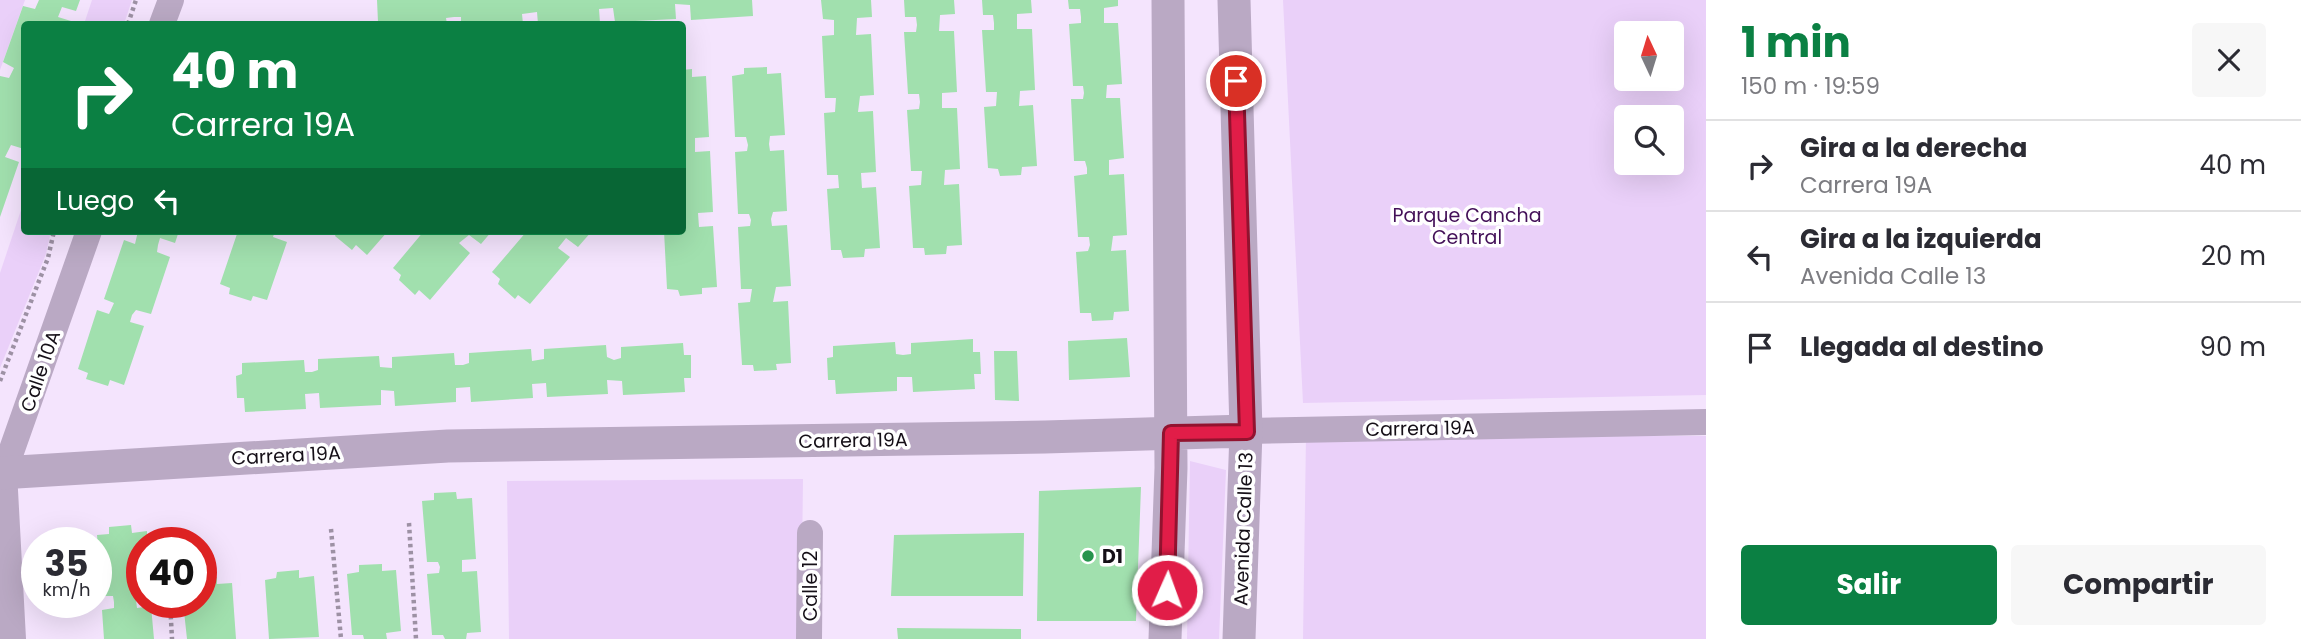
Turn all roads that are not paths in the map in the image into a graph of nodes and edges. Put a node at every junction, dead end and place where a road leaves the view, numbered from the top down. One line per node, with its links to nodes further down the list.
1 (171, 0): 4 (street)
2 (1168, 0): 8 (street)
3 (1234, 0): 7 (street, Avenida Calle 13)
4 (163, 21)
5 (88, 235): 9 (street, Calle 10A)
6 (1706, 422): 7 (street, Carrera 19A)
7 (1247, 432): 8 (street, Carrera 19A); 14 (street, Avenida Calle 13)
8 (1171, 433): 9 (street, Carrera 19A); 13 (street)
9 (2, 472): 11 (street, Calle 10A)
10 (810, 533): 12 (street, Calle 12)
11 (13, 639)
12 (809, 639)
13 (1165, 639)
14 (1239, 639)

